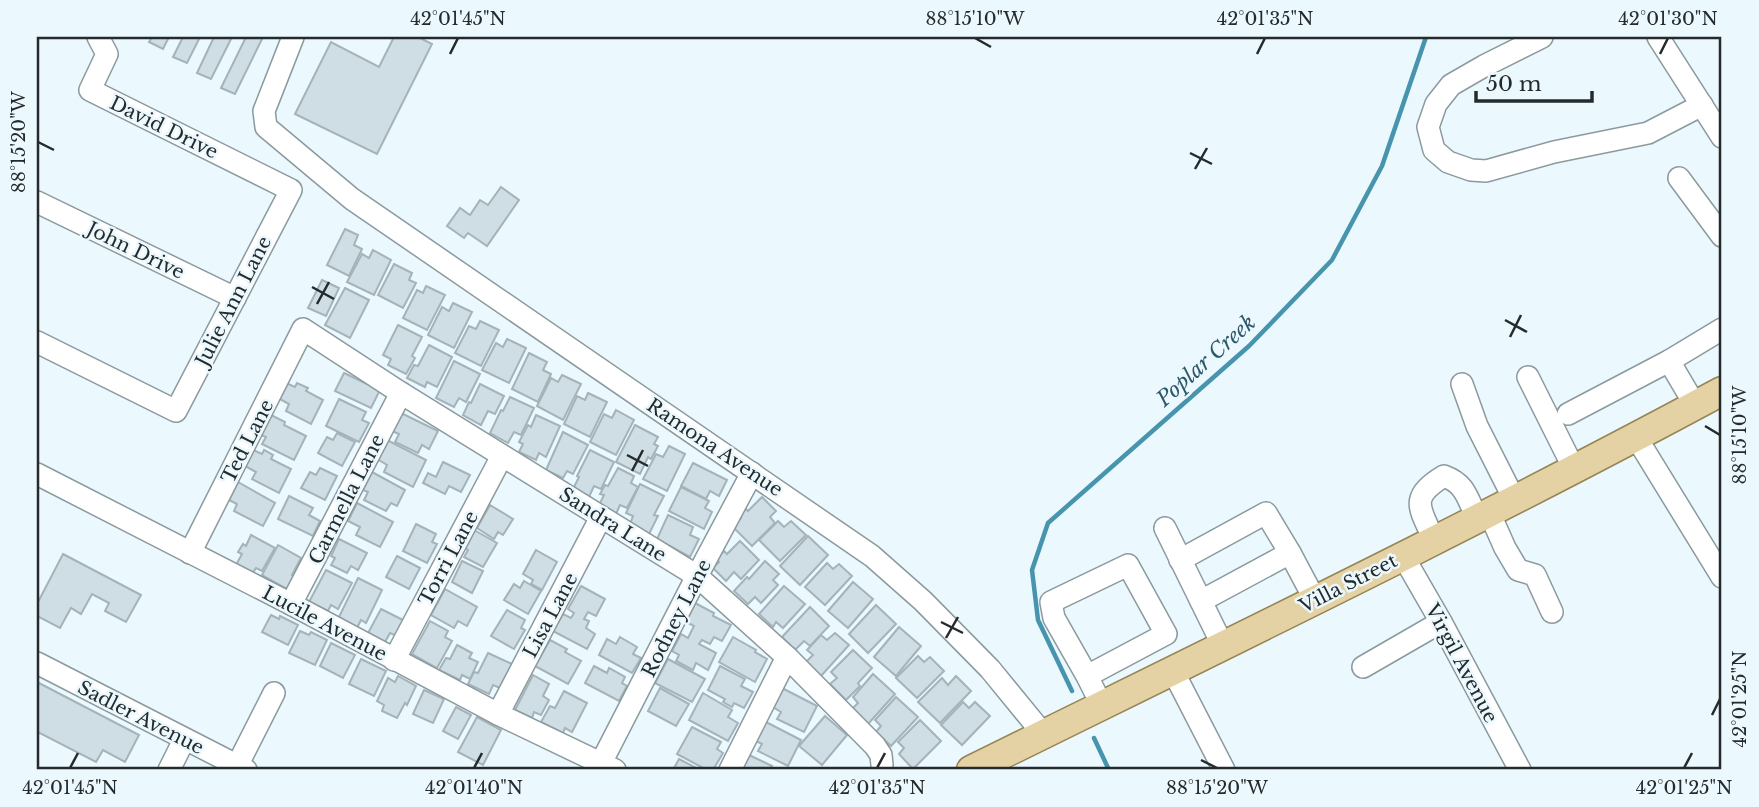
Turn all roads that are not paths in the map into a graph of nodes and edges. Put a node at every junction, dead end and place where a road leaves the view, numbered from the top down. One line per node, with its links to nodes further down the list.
1 (98, 37): 8 (street, David Drive)
2 (293, 37): 25 (street, Ramona Avenue)
3 (1542, 37): 5 (street)
4 (1658, 37): 5 (street)
5 (1702, 105): 6 (street)
6 (1722, 137)
7 (1679, 178): 10 (street)
8 (291, 190): 11 (street, Julie Ann Lane)
9 (37, 202): 11 (street, John Drive)
10 (1721, 230)
11 (235, 298): 14 (street, Julie Ann Lane)
12 (303, 329): 19 (street, Sandra Lane); 31 (street, Ted Lane)
13 (1722, 329): 15 (street)
14 (37, 342)
15 (1669, 361): 20 (street); 21 (street)
16 (1528, 377): 24 (street)
17 (1462, 384): 27 (street)
18 (1722, 391): 20 (main road, Villa Street)
19 (401, 393): 23 (street, Sandra Lane); 39 (street, Carmella Lane)
20 (1695, 405): 22 (main road, Villa Street)
21 (1567, 414)
22 (1636, 437): 24 (main road, Villa Street); 36 (street)
23 (502, 456): 28 (street, Sandra Lane); 45 (street, Torri Lane)
24 (1574, 469): 27 (main road, Villa Street)
25 (752, 473): 35 (street, Rodney Lane); 53 (street, Ramona Avenue)
26 (37, 474): 31 (street, Lucile Avenue)
27 (1493, 510): 30 (main road, Villa Street); 30 (street); 40 (street)
28 (601, 517): 35 (street, Sandra Lane); 52 (street, Lisa Lane)
29 (1165, 528): 34 (street)
30 (1434, 540): 33 (main road, Villa Street)
31 (190, 553): 39 (street, Lucile Avenue)
32 (1290, 553): 34 (street); 37 (street); 38 (street)
33 (1404, 555): 37 (main road, Villa Street); 41 (street, Virgil Avenue)
34 (1180, 560): 38 (street)
35 (697, 576): 44 (street, Sandra Lane); 56 (street, Rodney Lane)
36 (1722, 577)
37 (1315, 600): 43 (main road, Villa Street)
38 (1201, 601): 43 (street)
39 (291, 604): 45 (street, Lucile Avenue)
40 (1552, 612)
41 (1441, 622): 47 (street); 62 (street, Virgil Avenue)
42 (1152, 642): 48 (street); 49 (street); 49 (street)
43 (1223, 646): 48 (main road, Villa Street)
44 (787, 657): 55 (street, Sandra Lane); 59 (street)
45 (394, 660): 52 (street, Lucile Avenue)
46 (37, 663): 54 (street, Sadler Avenue)
47 (1363, 667)
48 (1171, 672): 51 (main road, Villa Street); 61 (street)
49 (1087, 676): 51 (street)
50 (274, 693): 57 (street)
51 (1102, 706): 53 (main road, Villa Street)
52 (498, 714): 56 (street, Lucile Avenue)
53 (1044, 734): 60 (main road, Villa Street)
54 (184, 740): 57 (street, Sadler Avenue); 58 (street)
55 (882, 765)
56 (608, 767)
57 (242, 768)
58 (169, 770)
59 (730, 770)
60 (972, 770)
61 (1224, 770)
62 (1520, 770)

